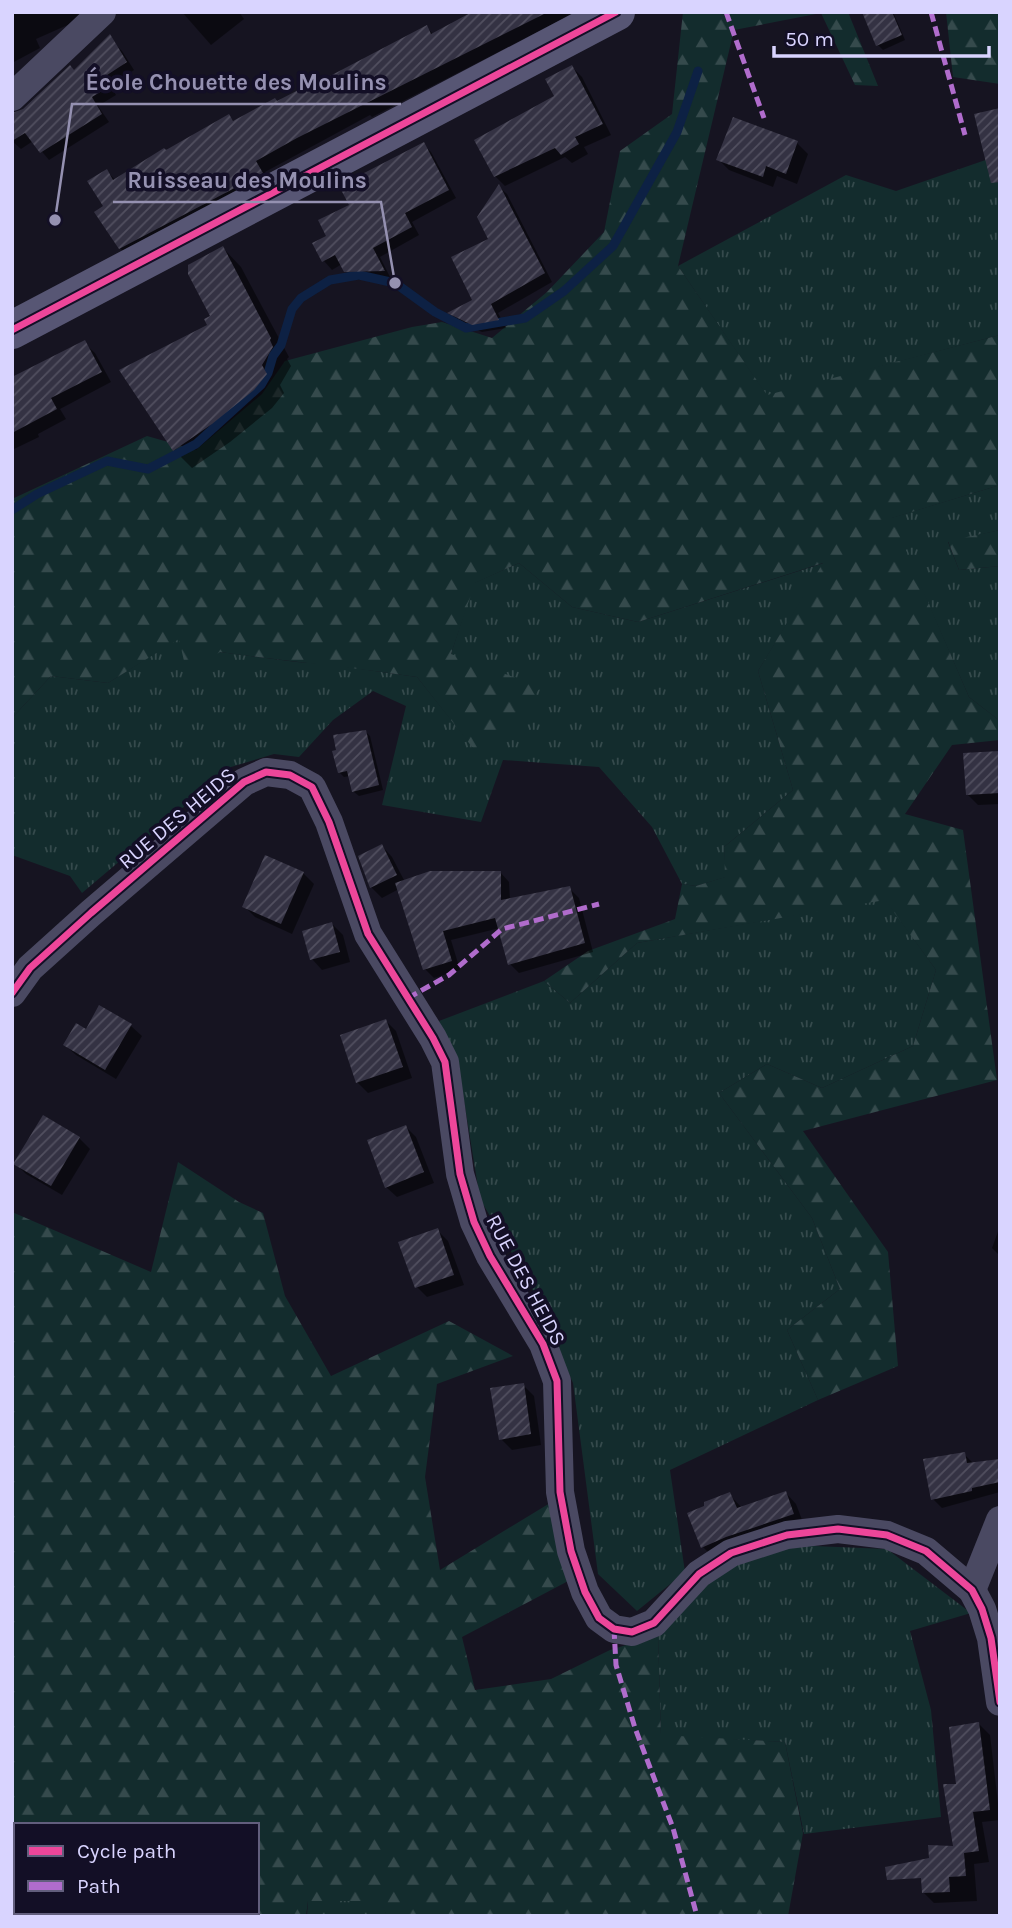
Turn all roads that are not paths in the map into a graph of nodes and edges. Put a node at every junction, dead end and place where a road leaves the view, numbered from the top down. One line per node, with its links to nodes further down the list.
1 (102, 12): 3 (street)
2 (616, 12): 4 (street)
3 (12, 97)
4 (12, 330)
5 (12, 993): 7 (street, RUE DES HEIDS)
6 (1000, 1520): 7 (street)
7 (972, 1590): 8 (street, RUE DES HEIDS)
8 (1000, 1702)

